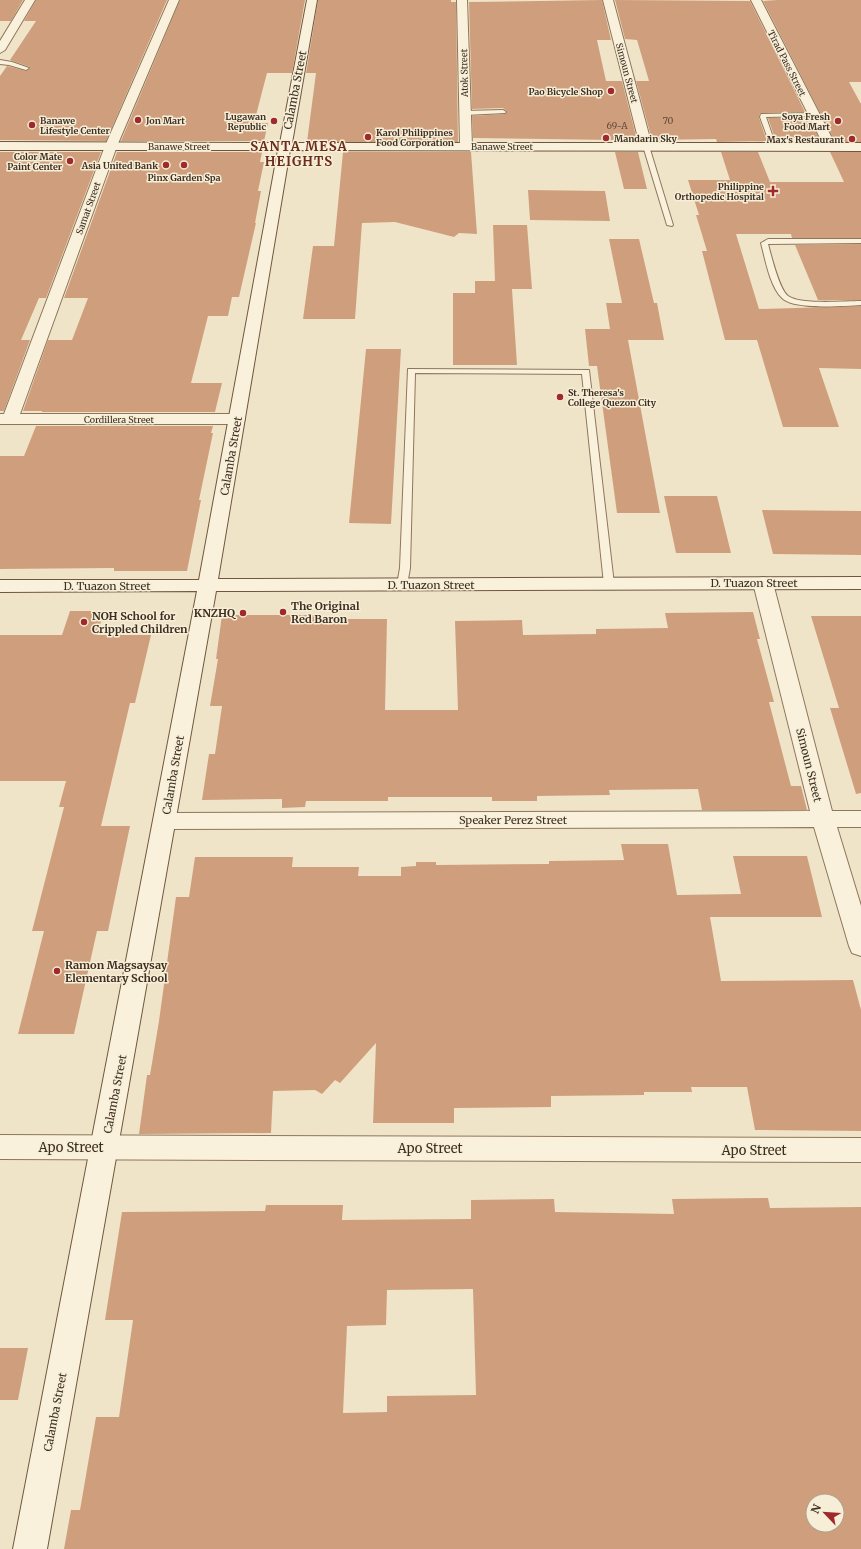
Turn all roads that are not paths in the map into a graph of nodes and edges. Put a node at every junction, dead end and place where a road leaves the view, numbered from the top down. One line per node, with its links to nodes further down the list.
1 (30, 0): 7 (street)
2 (174, 0): 14 (street, Samat Street)
3 (312, 0): 15 (street, Calamba Street)
4 (462, 0): 11 (street, Atok Street)
5 (608, 0): 17 (street, Simoun Street)
6 (756, 0): 12 (street, Tirad Pass Street)
7 (0, 50)
8 (0, 62): 9 (lane)
9 (26, 68)
10 (503, 112): 11 (lane)
11 (465, 113): 16 (street, Atok Street)
12 (813, 114): 18 (lane); 19 (street, Tirad Pass Street)
13 (0, 146): 14 (street, Banawe Street)
14 (111, 146): 15 (street, Banawe Street); 24 (street, Samat Street)
15 (284, 146): 16 (street, Banawe Street); 25 (street, Calamba Street)
16 (466, 146): 17 (street, Banawe Street)
17 (646, 146): 18 (street, Banawe Street); 21 (lane)
18 (773, 146): 19 (street, Banawe Street)
19 (830, 146): 20 (street, Banawe Street)
20 (861, 146)
21 (670, 225)
22 (861, 242): 23 (lane)
23 (861, 303)
24 (5, 419): 25 (street, Cordillera Street)
25 (238, 419): 31 (street, Calamba Street)
26 (763, 583): 27 (street, D. Tuazon Street); 28 (street, D. Tuazon Street); 32 (street, Simoun Street)
27 (861, 583)
28 (609, 584): 29 (street, D. Tuazon Street); 29 (lane)
29 (402, 585): 31 (street, D. Tuazon Street)
30 (0, 586): 31 (street, D. Tuazon Street)
31 (208, 586): 34 (street, Calamba Street)
32 (823, 819): 33 (street, Speaker Perez Street); 34 (street, Speaker Perez Street); 35 (street, Simoun Street)
33 (861, 819)
34 (165, 821): 37 (street, Calamba Street)
35 (861, 946)
36 (0, 1146): 37 (street, Apo Street)
37 (105, 1147): 38 (street, Apo Street); 39 (street, Calamba Street)
38 (861, 1150)
39 (30, 1549)

